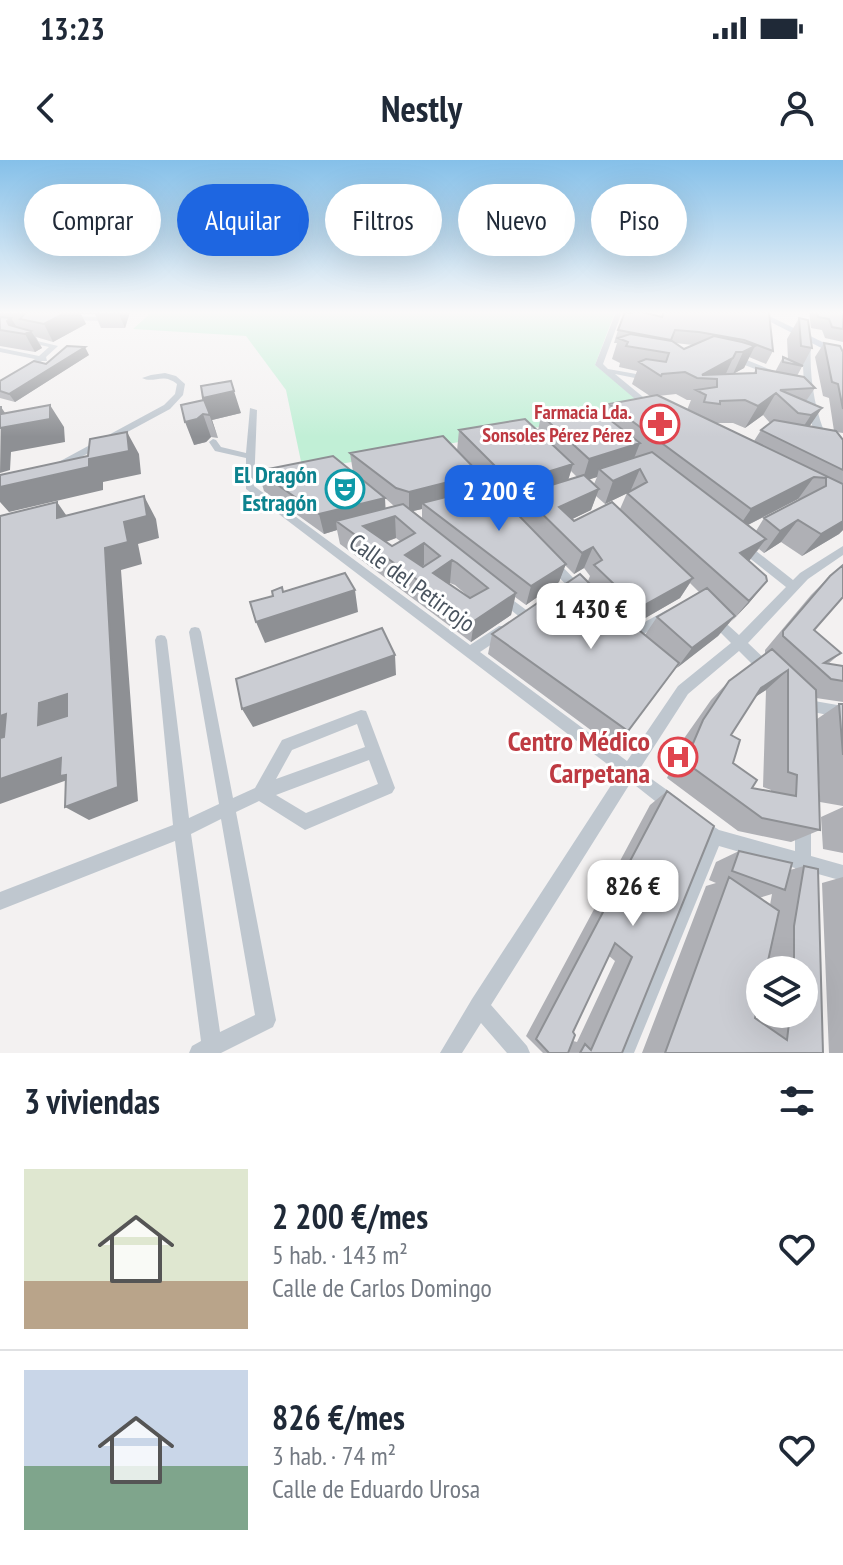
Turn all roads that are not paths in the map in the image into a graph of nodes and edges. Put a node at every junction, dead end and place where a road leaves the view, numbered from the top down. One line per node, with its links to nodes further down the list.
1 (17, 354): 6 (street)
2 (47, 354): 6 (street)
3 (602, 354): 7 (street)
4 (809, 354): 13 (street)
5 (720, 355): 9 (street)
6 (42, 359): 12 (street)
7 (606, 370): 10 (street); 16 (street)
8 (146, 378): 22 (street)
9 (786, 378)
10 (655, 379)
11 (799, 383): 13 (street)
12 (0, 388)
13 (810, 392): 14 (street); 20 (street)
14 (798, 395)
15 (253, 410): 21 (street)
16 (653, 410): 17 (street); 18 (street)
17 (640, 412)
18 (664, 416)
19 (213, 442): 21 (street)
20 (816, 448)
21 (249, 456): 25 (street, Calle del Petirrojo)
22 (42, 475)
23 (748, 533): 29 (street)
24 (334, 538): 25 (street)
25 (319, 542): 37 (street, Calle del Petirrojo)
26 (843, 550): 29 (street)
27 (543, 553): 30 (street)
28 (489, 586): 37 (street)
29 (793, 586): 35 (street)
30 (590, 603)
31 (680, 608): 36 (street)
32 (704, 610): 35 (street)
33 (195, 632): 45 (street)
34 (161, 640): 46 (street)
35 (740, 643): 38 (street); 42 (street)
36 (644, 650)
37 (469, 653): 42 (street, Calle del Petirrojo)
38 (779, 683)
39 (798, 706): 40 (street)
40 (843, 712)
41 (373, 751): 43 (street); 43 (street); 43 (street)
42 (626, 771): 47 (street, Calle del Petirrojo); 52 (street)
43 (260, 793): 45 (street)
44 (803, 800): 48 (street)
45 (227, 811): 46 (street); 53 (street)
46 (182, 830): 51 (street); 53 (street)
47 (715, 837): 48 (street, Calle del Petirrojo); 56 (street)
48 (803, 864): 49 (street, Calle del Petirrojo); 50 (street)
49 (843, 873)
50 (803, 894)
51 (0, 901)
52 (479, 1006): 54 (street); 55 (street)
53 (206, 1050)
54 (450, 1053)
55 (520, 1053)
56 (624, 1053)

